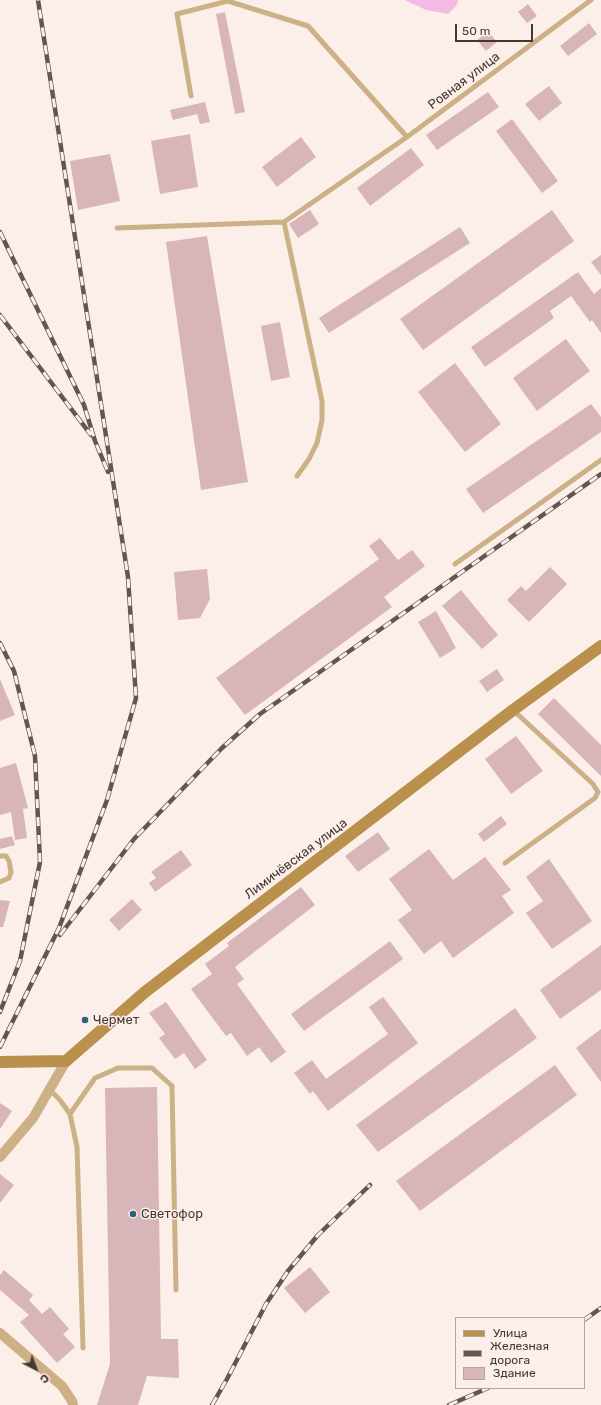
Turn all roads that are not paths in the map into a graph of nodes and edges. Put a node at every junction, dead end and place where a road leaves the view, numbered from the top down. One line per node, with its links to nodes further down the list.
1 (591, 0): 3 (lane, Ровная улица)
2 (191, 96): 3 (lane)
3 (408, 137): 4 (lane, Ровная улица)
4 (284, 222): 5 (lane); 7 (lane)
5 (117, 228)
6 (601, 460): 8 (lane)
7 (297, 476)
8 (455, 564)
9 (601, 646): 10 (main road, Лимичёвская улица)
10 (513, 710): 12 (lane); 14 (main road, Лимичёвская улица)
11 (0, 856): 13 (lane)
12 (505, 863)
13 (0, 882)
14 (66, 1061): 15 (main road); 16 (street)
15 (0, 1062)
16 (49, 1089): 17 (lane); 18 (street)
17 (70, 1114): 19 (lane); 21 (lane)
18 (0, 1157)
19 (176, 1290)
20 (0, 1333): 22 (street)
21 (83, 1348)
22 (73, 1405)

